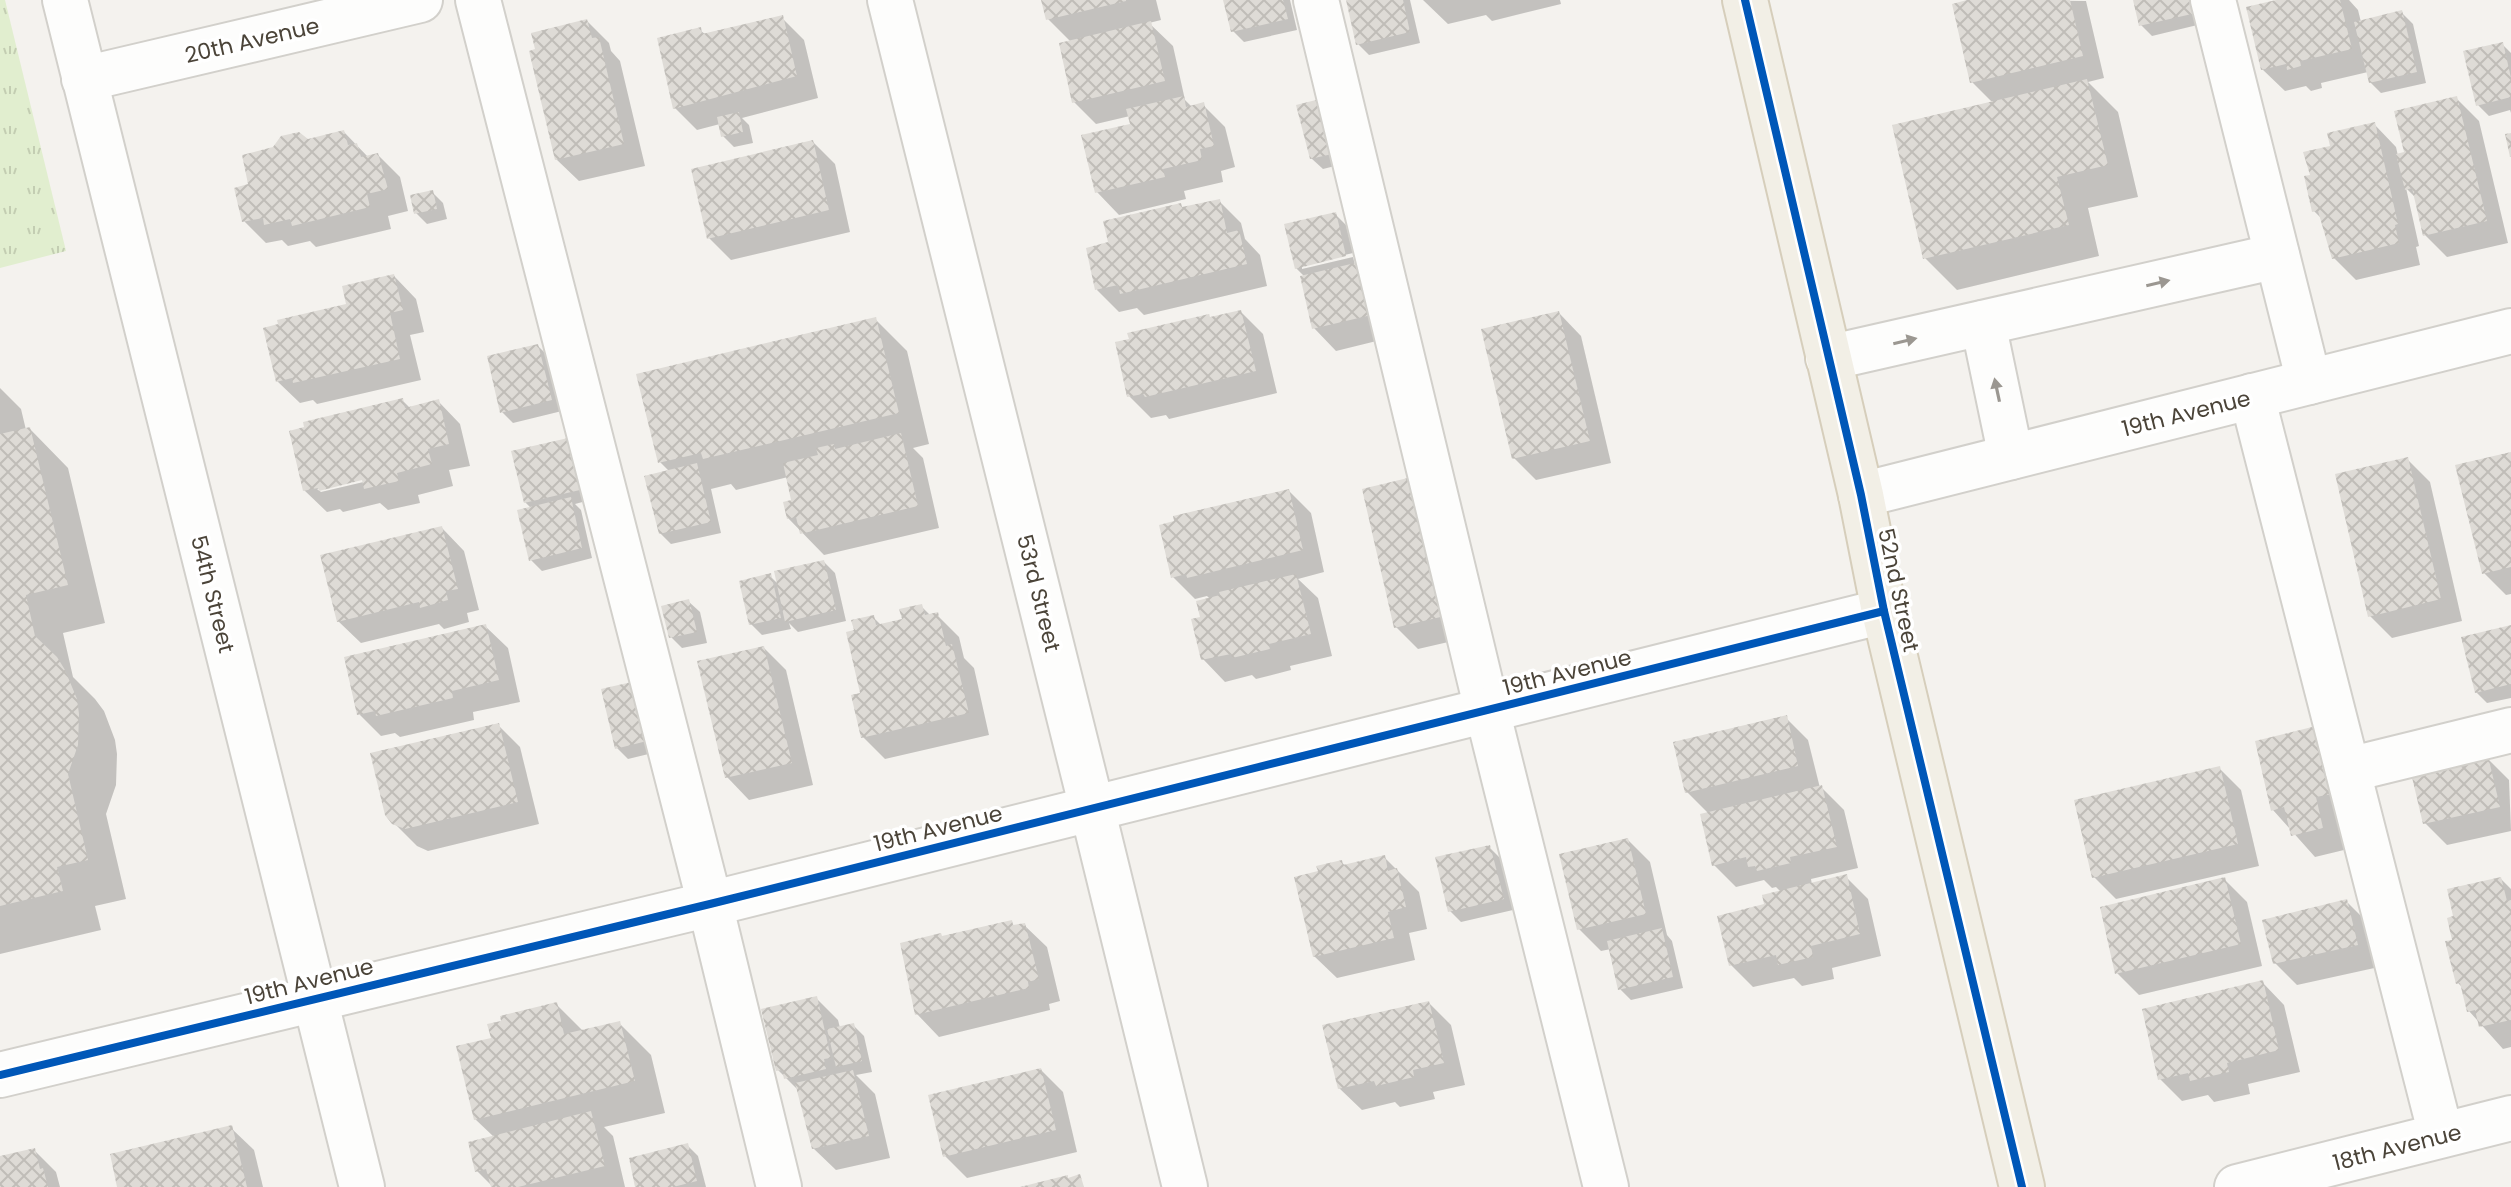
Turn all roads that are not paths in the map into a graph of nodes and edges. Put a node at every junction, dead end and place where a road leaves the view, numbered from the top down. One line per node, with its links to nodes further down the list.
1 (65, 0): 8 (street, 54th Street)
2 (420, 0): 8 (street, 20th Avenue)
3 (478, 0): 22 (street)
4 (890, 0): 21 (street, 53rd Street)
5 (1316, 0): 18 (street)
6 (1745, 0): 12 (main road, 52nd Street)
7 (2213, 0): 9 (street)
8 (84, 79): 23 (street, 54th Street)
9 (2277, 256): 10 (street, one-way to 9); 13 (street)
10 (1983, 323): 12 (street, one-way to 10); 15 (street, one-way to 10)
11 (2511, 331): 13 (street, 19th Avenue)
12 (1828, 358): 16 (main road, 52nd Street)
13 (2309, 382): 14 (street, 19th Avenue)
14 (2252, 396): 15 (street, 19th Avenue); 20 (street)
15 (2011, 457): 16 (street, 19th Avenue)
16 (1861, 495): 17 (main road, 52nd Street)
17 (1884, 611): 18 (street, 19th Avenue); 31 (main road, 52nd Street)
18 (1487, 710): 21 (street, 19th Avenue); 30 (street)
19 (2511, 730): 20 (street)
20 (2348, 770): 26 (street)
21 (1092, 808): 22 (street, 19th Avenue); 29 (street, 53rd Street)
22 (710, 904): 23 (street, 19th Avenue); 28 (street)
23 (314, 998): 24 (street, 19th Avenue); 27 (street, 54th Street)
24 (0, 1075)
25 (2511, 1118): 26 (street, 18th Avenue)
26 (2441, 1135): 32 (street, 18th Avenue)
27 (362, 1187)
28 (779, 1187)
29 (1185, 1187)
30 (1606, 1187)
31 (2022, 1187)
32 (2237, 1187)

